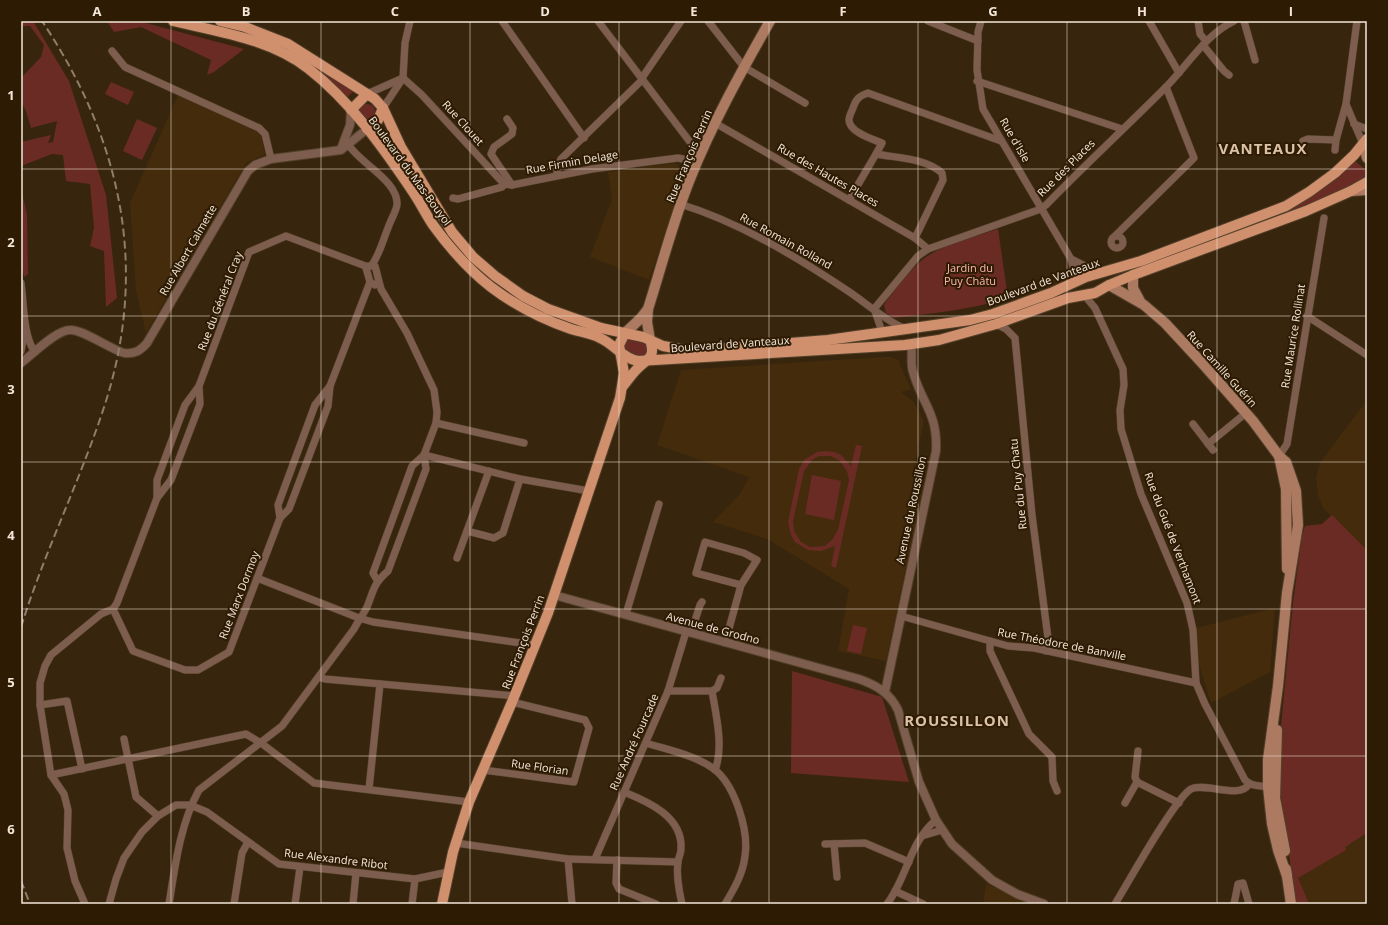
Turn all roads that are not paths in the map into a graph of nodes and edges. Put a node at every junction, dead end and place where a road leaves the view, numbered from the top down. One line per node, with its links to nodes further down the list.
1 (173, 21): 30 (main road, Boulevard du Mas-Bouyol)
2 (220, 21): 27 (main road, Boulevard du Mas-Bouyol)
3 (410, 21): 23 (street)
4 (502, 21): 38 (street)
5 (598, 21): 24 (street)
6 (681, 21): 24 (street)
7 (708, 21): 20 (street)
8 (770, 21): 20 (main road, Rue François Perrin)
9 (928, 21): 16 (street)
10 (981, 21): 16 (street, Rue d'Isle)
11 (1150, 21): 21 (street)
12 (1198, 21): 17 (street)
13 (1234, 21): 17 (street, Rue des Places)
14 (1244, 21): 19 (street)
15 (1357, 21): 29 (street)
16 (978, 41): 25 (street, Rue d'Isle)
17 (1205, 43): 21 (street, Rue des Places); 22 (street)
18 (112, 51): 49 (street)
19 (1255, 60)
20 (744, 67): 28 (street); 33 (main road, Rue François Perrin)
21 (1179, 73): 26 (street, Rue des Places)
22 (1229, 75)
23 (404, 78): 27 (street); 31 (street); 53 (street, Rue Clouet)
24 (642, 78): 38 (street); 46 (street)
25 (977, 81): 37 (street); 40 (street, Rue d'Isle)
26 (1166, 87): 37 (street, Rue des Places); 62 (street)
27 (367, 94): 30 (main road); 31 (main road, Boulevard du Mas-Bouyol)
28 (805, 103)
29 (1346, 104): 34 (street); 39 (street)
30 (352, 108): 36 (main road, Boulevard du Mas-Bouyol); 44 (street)
31 (383, 108): 36 (main road); 79 (main road, Boulevard du Mas-Bouyol)
32 (506, 119): 54 (street)
33 (715, 123): 46 (main road, Rue François Perrin); 58 (street, Rue des Hautes Places)
34 (1354, 124): 35 (street); 42 (street)
35 (1367, 128)
36 (368, 129): 43 (street); 85 (main road, Boulevard du Mas-Bouyol)
37 (1122, 129): 60 (street, Rue des Places)
38 (584, 138): 51 (street)
39 (1336, 140): 41 (street); 45 (street)
40 (1001, 141): 47 (street); 60 (street, Rue d'Isle)
41 (1303, 141)
42 (1365, 142): 48 (main road); 68 (main road, Boulevard de Vanteaux)
43 (348, 144): 44 (street); 66 (street)
44 (341, 150): 49 (street, Rue Albert Calmette)
45 (1335, 150)
46 (702, 151): 50 (main road, Rue François Perrin)
47 (876, 154): 58 (street); 63 (street)
48 (1367, 158)
49 (271, 159): 84 (street, Rue Albert Calmette)
50 (696, 165): 51 (street, Rue Firmin Delage); 59 (main road, Rue François Perrin)
51 (557, 174): 54 (street, Rue Firmin Delage)
52 (1367, 182): 56 (main road, Boulevard de Vanteaux)
53 (504, 184): 54 (street, Rue Firmin Delage); 57 (street, Rue Firmin Delage)
54 (512, 185)
55 (1367, 190): 56 (main road)
56 (1352, 191): 67 (main road, Boulevard de Vanteaux)
57 (453, 198)
58 (849, 200): 63 (street, Rue des Hautes Places)
59 (680, 204): 74 (main road, Rue François Perrin); 75 (street, Rue Romain Rolland)
60 (1041, 208): 64 (street, Rue des Places); 65 (street, Rue d'Isle)
61 (1324, 218): 76 (street, Rue Maurice Rollinat)
62 (1115, 236)
63 (915, 238): 64 (street, Rue des Hautes Places)
64 (928, 249): 75 (street, Rue des Places)
65 (1071, 259): 68 (street); 72 (street, Rue d'Isle)
66 (372, 266): 69 (street); 70 (street); 89 (street, Rue du Général Cray)
67 (1133, 275): 68 (main road, Boulevard de Vanteaux); 73 (main road, Rue Camille Guérin)
68 (1104, 278): 72 (main road, Boulevard de Vanteaux); 72 (main road, Boulevard de Vanteaux); 73 (main road, Rue Camille Guérin)
69 (370, 282): 70 (street); 90 (street, Rue Marx Dormoy)
70 (379, 282): 93 (street)
71 (21, 283): 78 (street)
72 (1078, 289): 77 (main road, Boulevard de Vanteaux); 80 (main road, Boulevard de Vanteaux); 125 (street, Rue du Gué de Verthamont)
73 (1141, 303): 92 (main road, Rue Camille Guérin)
74 (648, 309): 79 (main road, Rue François Perrin); 82 (main road, Rue François Perrin)
75 (874, 309): 80 (street, Rue Romain Rolland); 81 (street)
76 (1307, 316): 86 (street); 97 (street, Rue Maurice Rollinat)
77 (996, 324): 80 (main road, Boulevard de Vanteaux); 122 (street, Rue du Puy Chatu)
78 (26, 329): 83 (street); 84 (street)
79 (625, 333): 82 (main road, Boulevard de Vanteaux); 85 (main road, Rue François Perrin)
80 (907, 336): 81 (main road, Boulevard de Vanteaux); 81 (main road, Boulevard de Vanteaux); 116 (street, Avenue du Roussillon)
81 (888, 338): 82 (main road, Boulevard de Vanteaux); 87 (main road, Boulevard de Vanteaux)
82 (650, 340): 87 (main road, Rue François Perrin)
83 (21, 351)
84 (35, 352): 88 (street)
85 (620, 352): 87 (main road, Boulevard de Vanteaux); 91 (main road, Rue François Perrin)
86 (1367, 355)
87 (648, 361): 91 (main road, Rue François Perrin)
88 (21, 363)
89 (199, 386): 102 (street, Rue du Général Cray); 102 (street, Rue du Général Cray)
90 (330, 386): 104 (street, Rue Marx Dormoy); 104 (street, Rue Marx Dormoy)
91 (623, 386): 100 (main road, Rue François Perrin)
92 (1246, 413): 94 (street); 97 (main road, Rue Camille Guérin)
93 (436, 423): 95 (street); 96 (street)
94 (1193, 424)
95 (524, 443)
96 (424, 455): 98 (street); 109 (street); 109 (street)
97 (1279, 456): 101 (main road, Rue Camille Guérin); 105 (main road, Rue Camille Guérin)
98 (489, 471): 99 (street); 106 (street)
99 (520, 478): 100 (street); 106 (street)
100 (589, 491): 112 (main road, Rue François Perrin)
101 (1286, 492): 105 (main road); 111 (main road, Rue Camille Guérin)
102 (157, 498): 114 (street, Rue du Général Cray)
103 (660, 504): 115 (street)
104 (280, 518): 108 (street, Rue Marx Dormoy)
105 (1298, 525): 111 (main road, Rue Camille Guérin)
106 (467, 531): 107 (street)
107 (457, 558)
108 (257, 578): 114 (street, Rue Marx Dormoy); 117 (street)
109 (377, 580): 117 (street)
110 (742, 586): 110 (street); 120 (street)
111 (1287, 593): 127 (main road, Rue Camille Guérin)
112 (554, 596): 115 (street, Avenue de Grodno); 121 (main road, Rue François Perrin)
113 (702, 602): 118 (street, Rue André Fourcade)
114 (113, 610): 132 (street)
115 (626, 614): 118 (street, Avenue de Grodno)
116 (902, 616): 119 (street, Rue Théodore de Banville); 130 (street, Avenue du Roussillon)
117 (359, 618): 121 (street); 123 (street)
118 (689, 633): 120 (street, Avenue de Grodno); 128 (street, Rue André Fourcade)
119 (990, 641): 122 (street, Rue Théodore de Banville); 146 (street)
120 (725, 643): 130 (street, Avenue de Grodno)
121 (535, 645): 131 (main road, Rue François Perrin)
122 (1046, 651): 125 (street, Rue Théodore de Banville)
123 (319, 677): 126 (street); 134 (street)
124 (721, 678): 129 (street)
125 (1196, 683): 143 (street, Rue du Gué de Verthamont)
126 (380, 684): 131 (street); 145 (street)
127 (1278, 686): 144 (main road, Rue Camille Guérin); 148 (main road, Rue Camille Guérin)
128 (668, 691): 129 (street); 135 (street, Rue André Fourcade)
129 (712, 691): 140 (street)
130 (885, 692): 154 (street)
131 (514, 699): 139 (main road, Rue François Perrin); 139 (street, Rue Florian)
132 (40, 705): 138 (street); 141 (street)
133 (124, 739): 137 (street)
134 (261, 743): 137 (street); 145 (street); 152 (street)
135 (646, 743): 140 (street); 147 (street, Rue André Fourcade)
136 (1138, 751): 142 (street)
137 (127, 760): 138 (street); 153 (street)
138 (82, 769): 141 (street)
139 (483, 770): 149 (main road, Rue François Perrin)
140 (715, 770): 184 (street)
141 (51, 775): 173 (street)
142 (1137, 782): 150 (street); 151 (street)
143 (1249, 784): 144 (street); 151 (street)
144 (1268, 786): 148 (street); 169 (main road)
145 (369, 789): 149 (street)
146 (1057, 791)
147 (624, 792): 162 (street, Rue André Fourcade); 164 (street)
148 (1275, 798): 169 (main road)
149 (469, 802): 158 (main road, Rue François Perrin)
150 (1126, 803)
151 (1179, 803): 188 (street)
152 (190, 805): 153 (street); 157 (street, Rue Alexandre Ribot); 175 (street)
153 (158, 816): 174 (street)
154 (936, 820): 155 (street); 156 (street)
155 (942, 830): 156 (street); 187 (street)
156 (922, 836): 165 (street)
157 (248, 842): 166 (street, Rue Alexandre Ribot); 176 (street)
158 (456, 843): 161 (street); 167 (main road, Rue François Perrin)
159 (825, 844): 160 (street)
160 (834, 844): 165 (street); 170 (street)
161 (568, 859): 162 (street); 181 (street)
162 (595, 859): 163 (street)
163 (617, 860): 164 (street); 182 (street)
164 (678, 862): 183 (street)
165 (909, 862): 172 (street)
166 (300, 867): 168 (street, Rue Alexandre Ribot); 177 (street)
167 (448, 872): 171 (street, Rue Alexandre Ribot); 180 (main road, Rue François Perrin)
168 (356, 873): 171 (street, Rue Alexandre Ribot); 178 (street)
169 (1286, 876): 191 (main road)
170 (837, 877)
171 (415, 879): 179 (street)
172 (895, 891): 185 (street); 186 (street)
173 (85, 904)
174 (109, 904)
175 (169, 904)
176 (234, 904)
177 (296, 904)
178 (353, 904)
179 (412, 904)
180 (442, 904)
181 (572, 904)
182 (656, 904)
183 (682, 904)
184 (725, 904)
185 (887, 904)
186 (923, 904)
187 (1044, 904)
188 (1115, 904)
189 (1234, 904): 190 (street)
190 (1249, 904)
191 (1291, 904)

